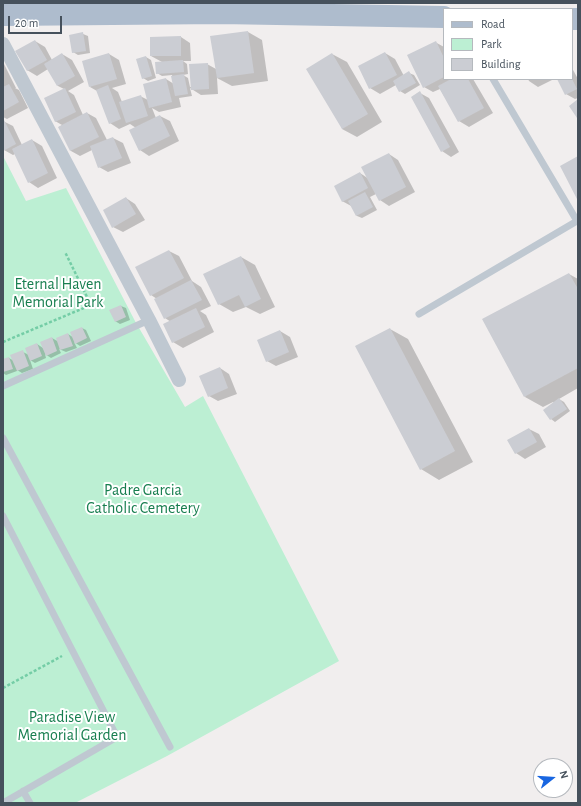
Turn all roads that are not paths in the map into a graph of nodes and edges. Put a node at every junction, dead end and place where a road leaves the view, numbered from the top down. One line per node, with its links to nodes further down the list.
1 (3, 15): 2 (main road)
2 (443, 17)
3 (3, 44): 6 (street)
4 (494, 80): 5 (lane)
5 (419, 314)
6 (149, 320): 7 (street); 8 (lane)
7 (179, 380)
8 (3, 386)
9 (3, 438): 11 (lane)
10 (3, 516): 12 (lane)
11 (170, 747)
12 (23, 791): 13 (lane); 14 (lane)
13 (3, 803)
14 (30, 803)

